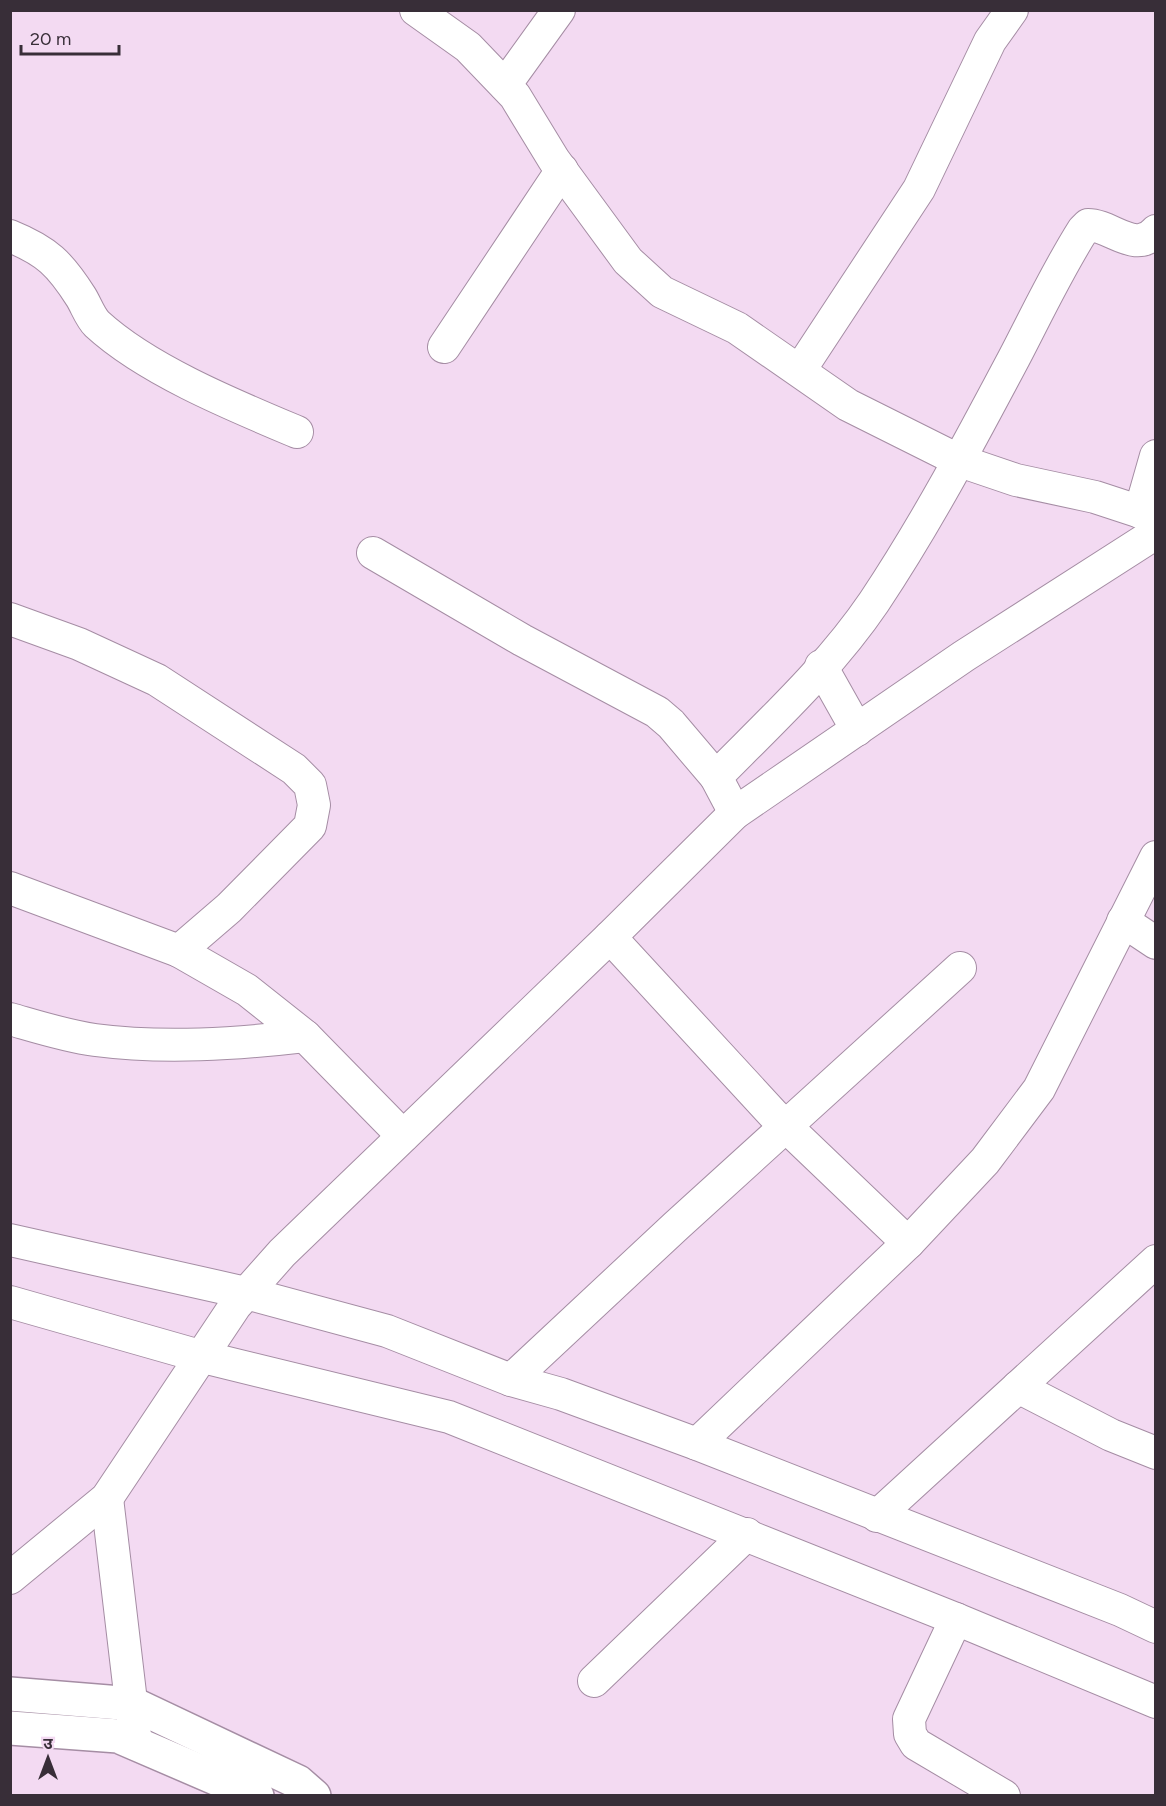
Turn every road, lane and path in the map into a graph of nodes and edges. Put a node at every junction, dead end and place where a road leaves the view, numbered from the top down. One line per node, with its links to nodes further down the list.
1 (416, 10): 4 (street)
2 (559, 10): 4 (street)
3 (1012, 10): 9 (street)
4 (505, 85): 5 (street)
5 (562, 170): 8 (street); 9 (street)
6 (1155, 231): 12 (street)
7 (10, 236): 10 (street)
8 (444, 347)
9 (800, 370): 12 (street)
10 (297, 432)
11 (1155, 456): 13 (street)
12 (960, 461): 13 (street); 16 (street)
13 (1150, 521): 17 (street)
14 (373, 553): 18 (street)
15 (10, 619): 25 (street)
16 (821, 666): 17 (street); 18 (street)
17 (856, 730): 19 (street)
18 (716, 777): 19 (street)
19 (735, 813): 23 (street)
20 (1155, 857): 22 (street)
21 (10, 888): 25 (street)
22 (1123, 921): 24 (street); 32 (street)
23 (610, 937): 29 (street); 30 (street)
24 (1155, 943)
25 (179, 951): 28 (street)
26 (960, 968): 29 (street)
27 (10, 1019): 28 (street)
28 (305, 1036): 30 (street)
29 (787, 1127): 32 (street); 37 (street)
30 (403, 1136): 34 (street)
31 (10, 1240): 34 (street)
32 (908, 1244): 39 (street)
33 (1155, 1261): 38 (street)
34 (240, 1300): 36 (street); 37 (street)
35 (10, 1302): 36 (street)
36 (210, 1344): 41 (street); 43 (street)
37 (511, 1380): 39 (street)
38 (1018, 1387): 40 (street); 42 (street)
39 (697, 1444): 42 (street)
40 (1155, 1453)
41 (107, 1498): 44 (street); 50 (street)
42 (877, 1516): 46 (street)
43 (747, 1534): 45 (street); 47 (street)
44 (10, 1578)
45 (956, 1619): 49 (street); 55 (street)
46 (1155, 1626)
47 (594, 1681)
48 (10, 1694): 50 (main road)
49 (1155, 1702)
50 (133, 1704): 52 (street); 53 (main road)
51 (10, 1728): 52 (main road)
52 (136, 1744): 54 (main road)
53 (300, 1791)
54 (257, 1796)
55 (1004, 1796)

